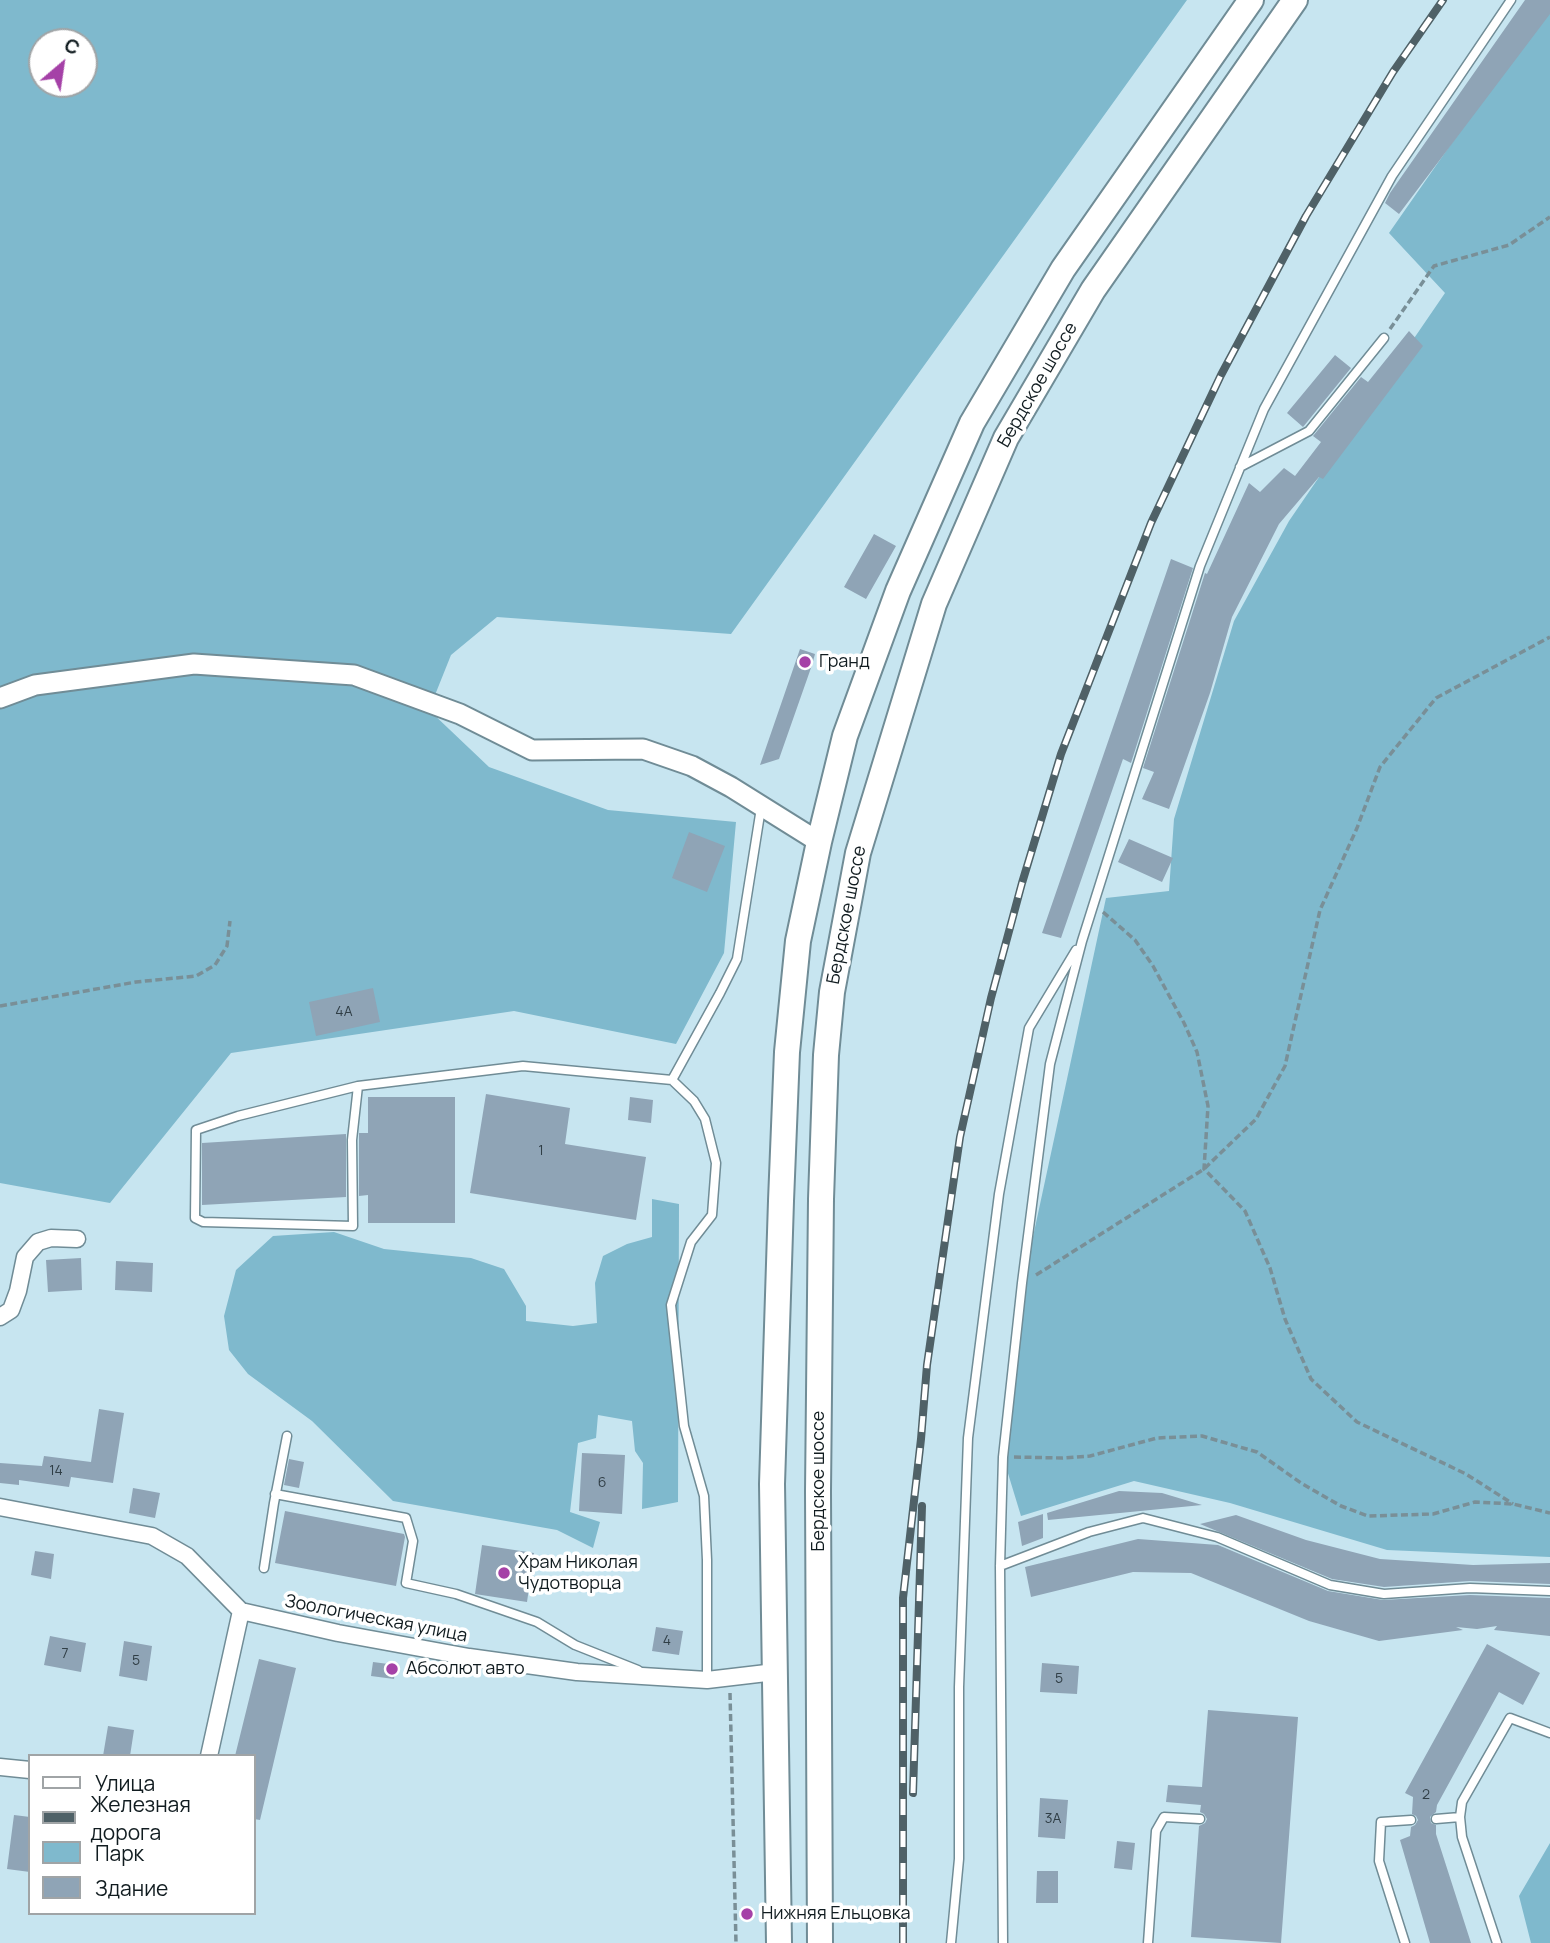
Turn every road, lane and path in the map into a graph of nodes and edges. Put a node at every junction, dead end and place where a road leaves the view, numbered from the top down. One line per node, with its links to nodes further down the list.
1 (1251, 0): 4 (highway, Бердское шоссе)
2 (1295, 0): 5 (highway, Бердское шоссе)
3 (1511, 0): 8 (lane)
4 (1236, 21): 5 (highway); 12 (highway, Бердское шоссе)
5 (1264, 44): 20 (highway, Бердское шоссе)
6 (1550, 217): 7 (path)
7 (1384, 338): 8 (lane)
8 (1240, 467): 13 (lane)
9 (1550, 637): 19 (path)
10 (0, 698): 11 (street)
11 (761, 808): 12 (street); 17 (lane)
12 (819, 842): 21 (highway, Бердское шоссе)
13 (1093, 905): 15 (lane); 19 (path)
14 (230, 921): 16 (path)
15 (1082, 941): 23 (lane); 50 (lane)
16 (0, 1006)
17 (672, 1080): 18 (lane); 38 (lane)
18 (359, 1086): 18 (lane)
19 (1204, 1168): 23 (path); 28 (path)
20 (821, 1199): 21 (highway); 49 (highway, Бердское шоссе)
21 (781, 1201): 35 (highway, Бердское шоссе)
22 (77, 1239): 24 (street)
23 (1022, 1283): 26 (lane)
24 (0, 1317)
25 (287, 1436): 27 (lane)
26 (1003, 1457): 28 (path); 31 (lane)
27 (275, 1494): 32 (lane); 37 (lane)
28 (1513, 1504): 30 (path)
29 (0, 1507): 34 (street)
30 (1550, 1513)
31 (1000, 1566): 33 (lane); 51 (lane)
32 (264, 1568)
33 (1550, 1591)
34 (242, 1611): 37 (street, Зоологическая улица); 40 (street)
35 (775, 1672): 36 (street, Зоологическая улица); 48 (highway, Бердское шоссе)
36 (730, 1677): 38 (street, Зоологическая улица); 47 (path)
37 (656, 1678): 38 (street, Зоологическая улица)
38 (707, 1680)
39 (1550, 1732): 43 (lane)
40 (209, 1754)
41 (0, 1767): 42 (street)
42 (28, 1770)
43 (1460, 1817): 45 (lane); 54 (lane)
44 (1200, 1819): 52 (lane)
45 (1436, 1819)
46 (1411, 1820): 53 (lane)
47 (736, 1943)
48 (779, 1943)
49 (820, 1943)
50 (951, 1943)
51 (1003, 1943)
52 (1148, 1943)
53 (1405, 1943)
54 (1497, 1943)

